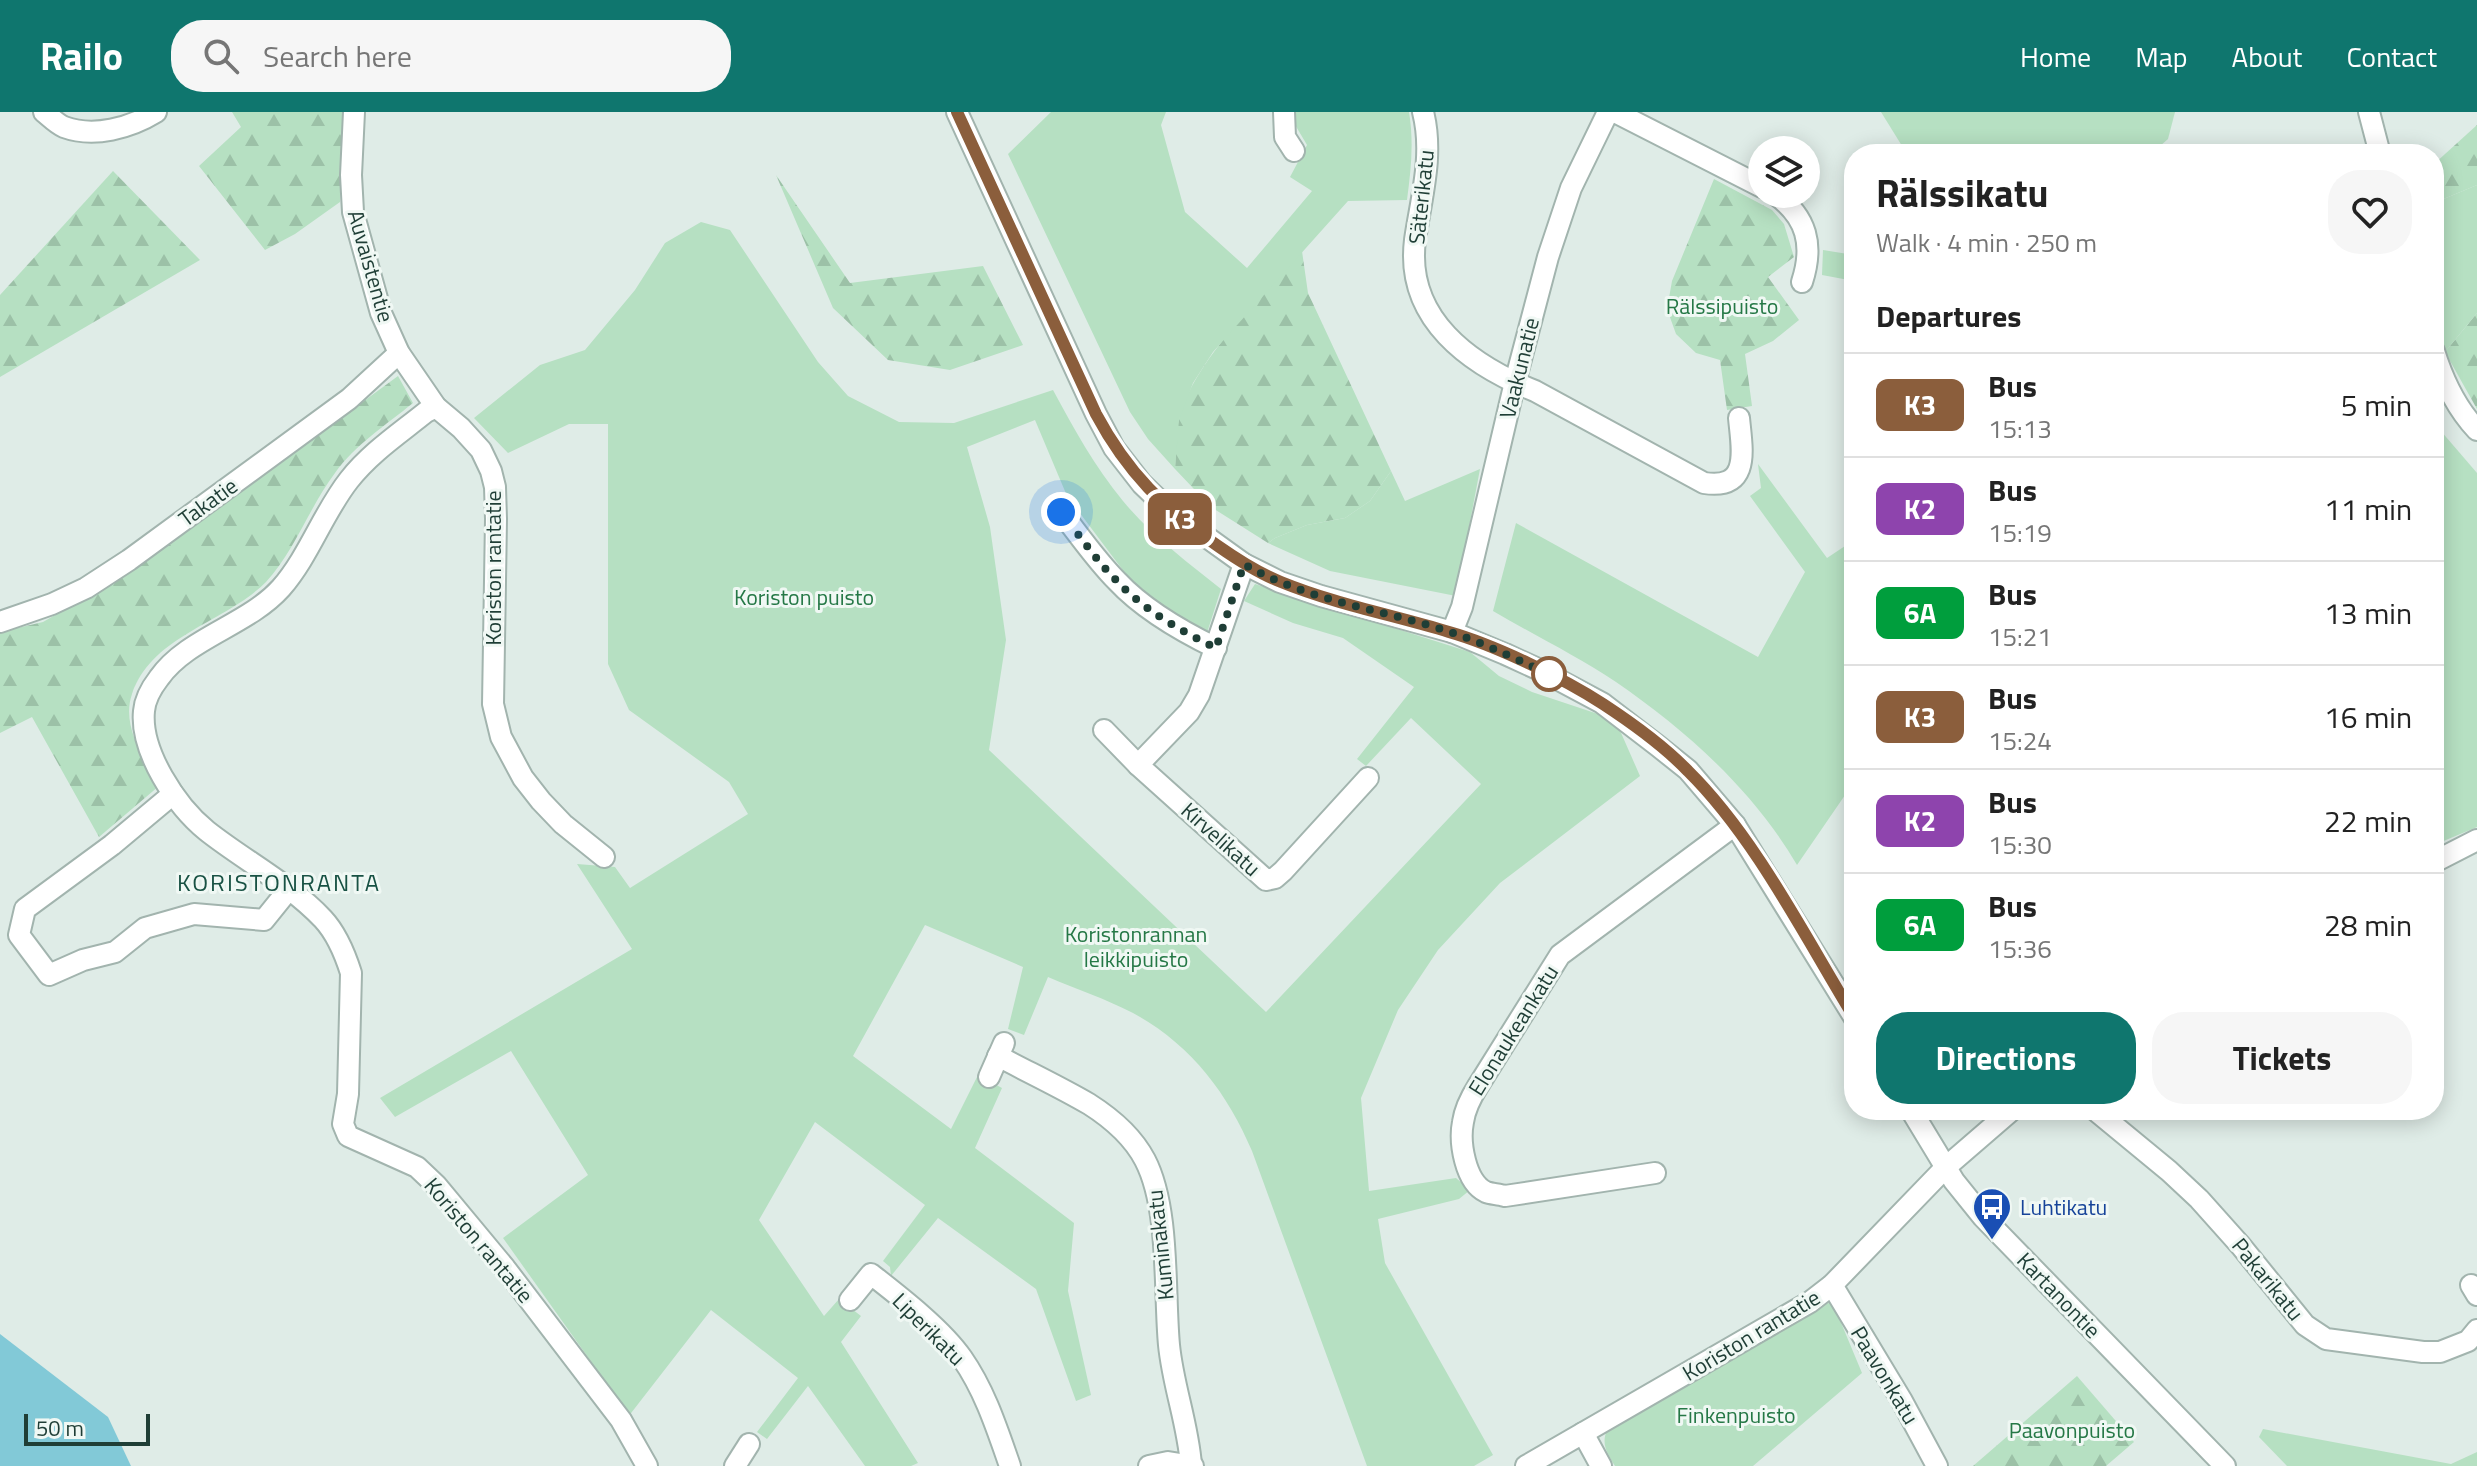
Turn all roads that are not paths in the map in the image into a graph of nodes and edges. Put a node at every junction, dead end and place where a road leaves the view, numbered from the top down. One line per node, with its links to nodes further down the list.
1 (44, 112): 2 (street)
2 (156, 112)
3 (354, 112): 15 (street, Auvaistentie)
4 (957, 112): 22 (street)
5 (1284, 112): 11 (street)
6 (1423, 112): 17 (street, Säterikatu)
7 (1608, 112): 17 (street, Vaakunatie)
8 (1615, 112): 12 (street)
9 (2369, 112): 10 (street)
10 (2377, 144)
11 (1294, 151)
12 (1748, 180)
13 (1790, 208): 14 (street)
14 (1802, 282)
15 (399, 353): 18 (street, Auvaistentie); 23 (street, Takatie)
16 (2444, 378): 20 (street)
17 (1515, 382): 19 (street, Säterikatu); 24 (street, Vaakunatie)
18 (436, 407): 29 (street, Koriston rantatie); 32 (street, Koriston rantatie)
19 (1739, 418)
20 (2477, 430)
21 (1061, 512): 25 (street)
22 (1244, 564): 24 (street); 25 (street)
23 (0, 622)
24 (1452, 632): 30 (street)
25 (1216, 648): 27 (street)
26 (1104, 730): 27 (street, Kirvelikatu)
27 (1138, 765): 28 (street, Kirvelikatu)
28 (1368, 778)
29 (173, 794): 34 (street, Koriston rantatie); 34 (street)
30 (1735, 825): 35 (street); 41 (street, Elonaukeankatu)
31 (2477, 840): 33 (street)
32 (604, 857)
33 (2444, 857)
34 (289, 889): 47 (street, Koriston rantatie)
35 (1844, 1001)
36 (989, 1077): 51 (street, Kuminakatu)
37 (1917, 1120): 40 (street, Kartanontie)
38 (2000, 1120): 40 (street)
39 (2107, 1120): 44 (street, Pakarikatu)
40 (1946, 1167): 42 (street, Koriston rantatie); 55 (street, Kartanontie)
41 (1655, 1173)
42 (1832, 1285): 45 (street, Koriston rantatie); 54 (street, Paavonkatu)
43 (850, 1300): 49 (street, Liperikatu)
44 (2477, 1330)
45 (1583, 1433): 52 (street, Koriston rantatie); 53 (street)
46 (749, 1444): 48 (street)
47 (647, 1466)
48 (735, 1466)
49 (1010, 1466)
50 (1149, 1466): 51 (street)
51 (1192, 1466)
52 (1526, 1466)
53 (1601, 1466)
54 (1937, 1466)
55 (2225, 1466)

